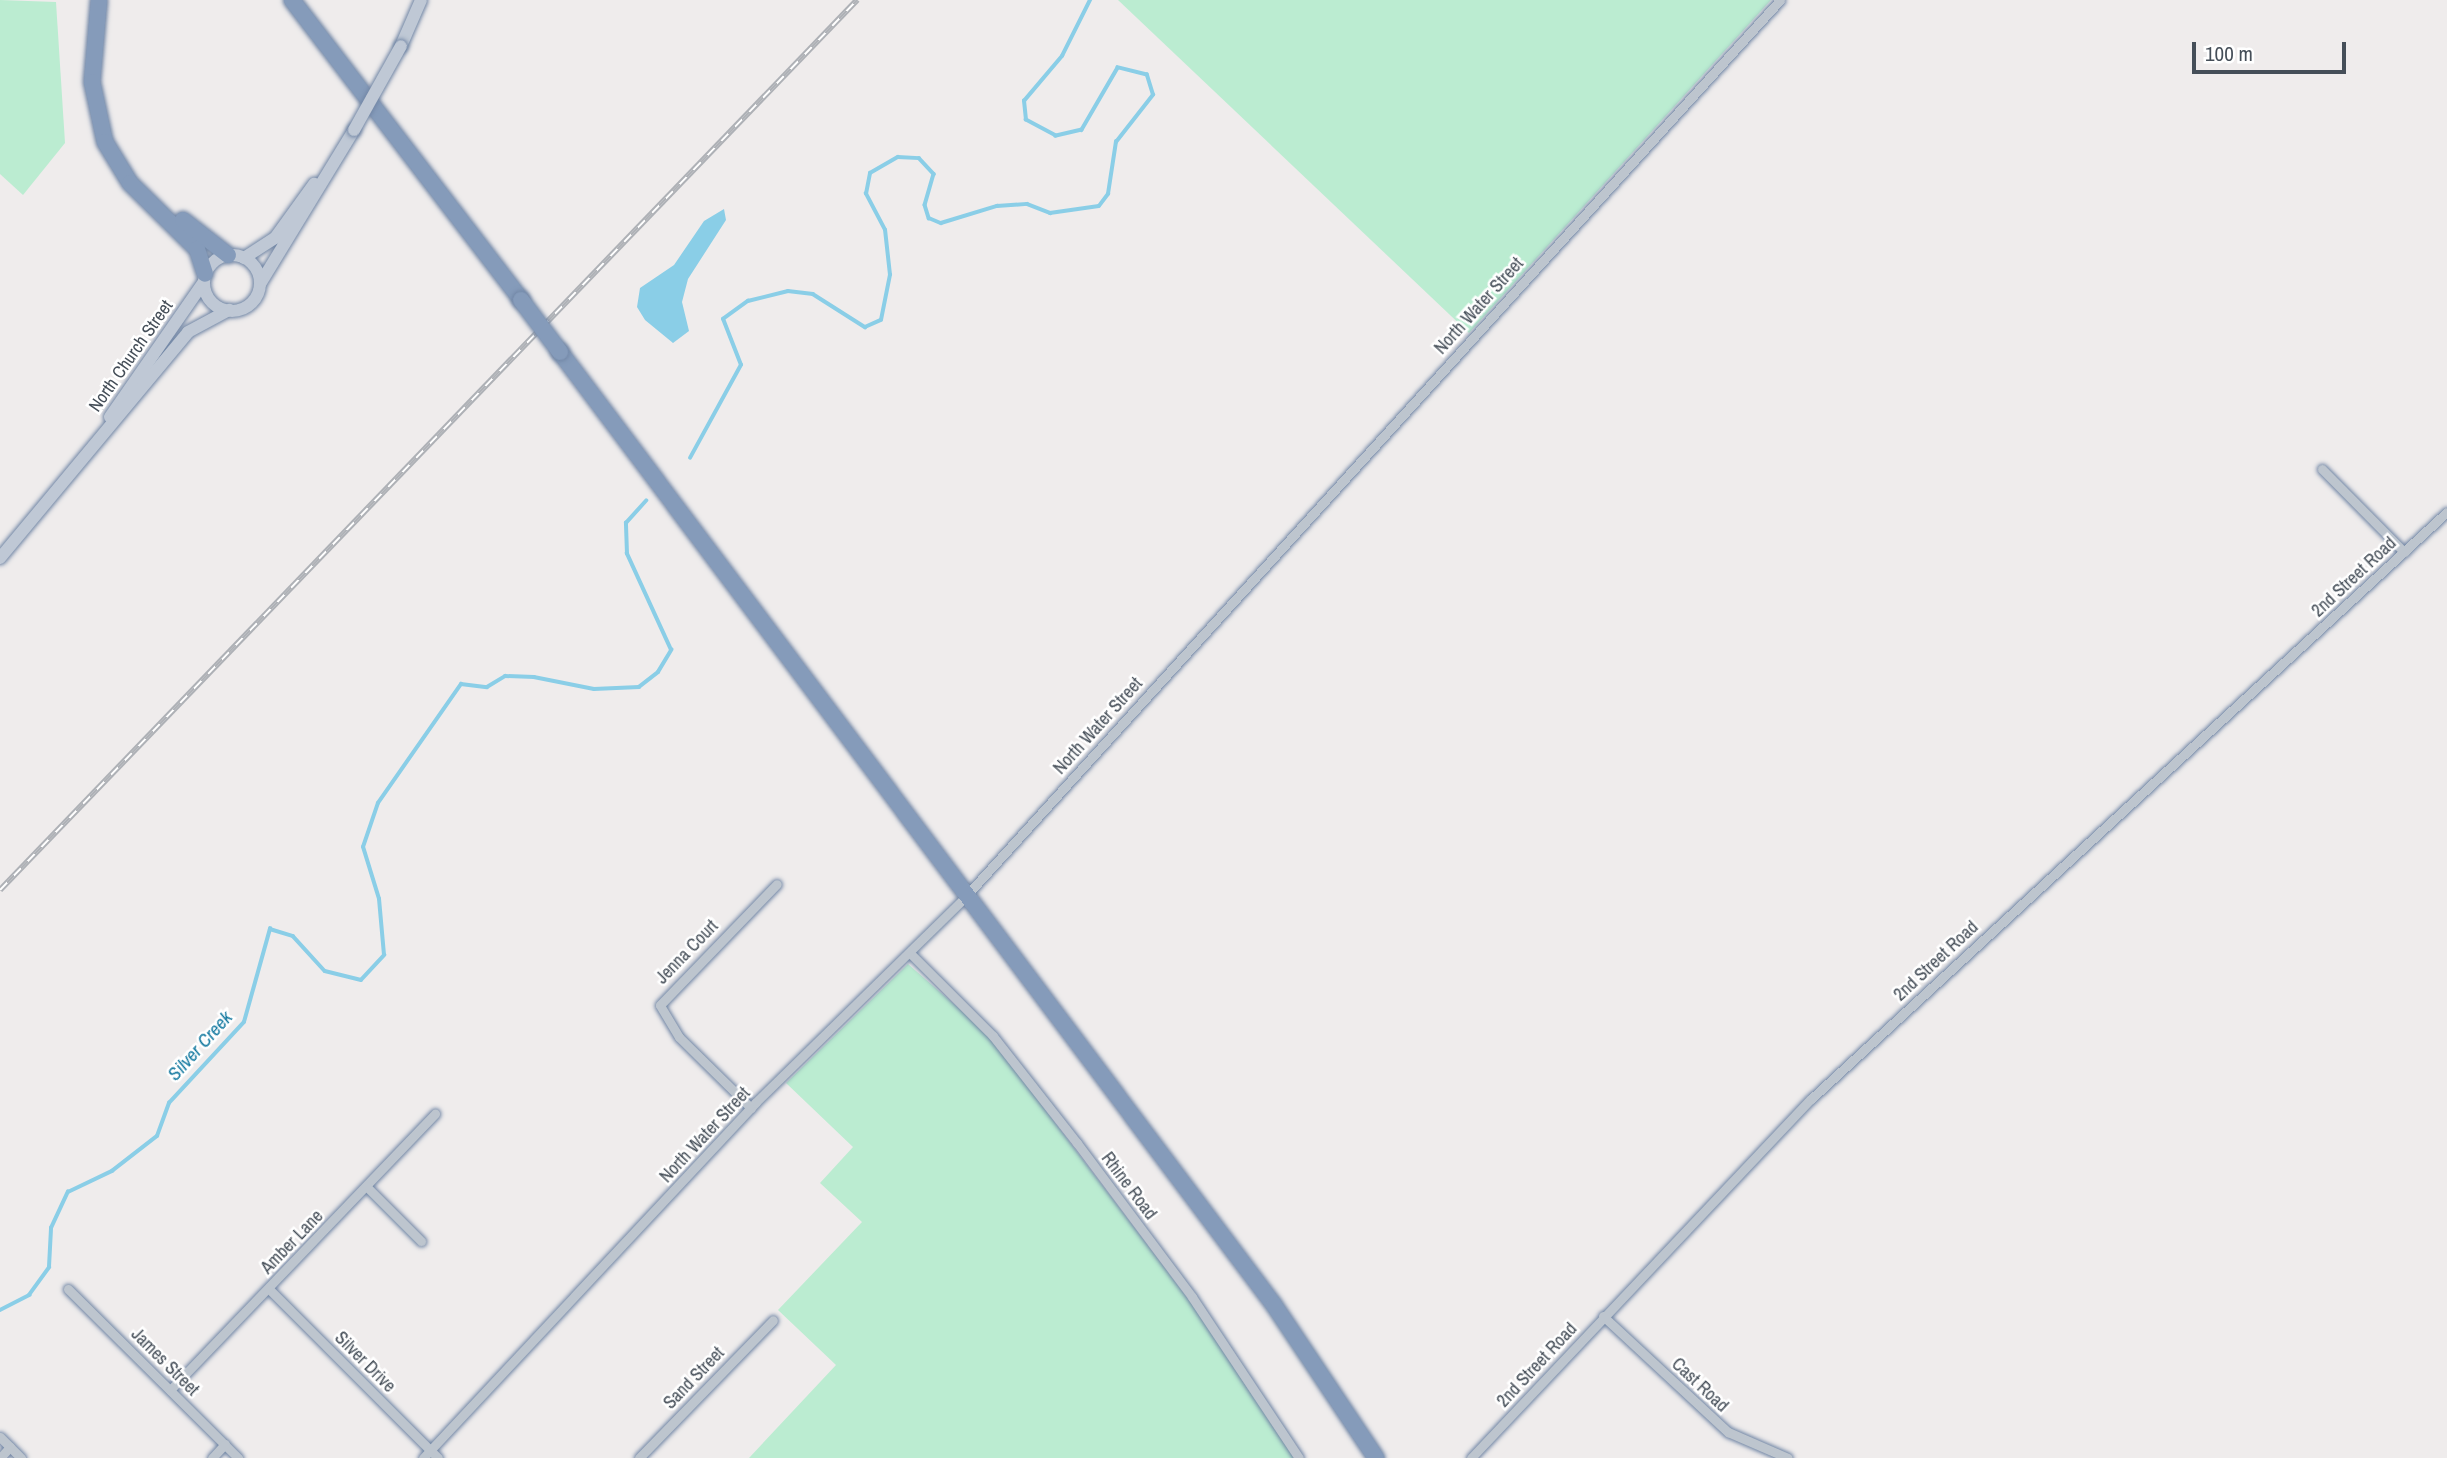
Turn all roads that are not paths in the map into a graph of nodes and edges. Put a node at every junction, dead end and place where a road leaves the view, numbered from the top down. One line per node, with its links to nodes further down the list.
1 (99, 0): 8 (highway)
2 (110, 0): 7 (highway)
3 (292, 0): 17 (highway, bridge)
4 (421, 0): 6 (main road, bridge)
5 (1780, 0): 17 (street, North Water Street)
6 (354, 130): 7 (main road); 9 (main road)
7 (236, 256): 8 (main road); 9 (main road)
8 (204, 278): 10 (main road); 11 (main road, North Church Street)
9 (260, 284): 10 (main road)
10 (229, 310): 11 (main road, North Church Street)
11 (87, 450): 15 (main road, North Church Street)
12 (2322, 469): 14 (street)
13 (2447, 512): 14 (street, 2nd Street Road)
14 (2404, 552): 25 (street, 2nd Street Road)
15 (0, 558)
16 (777, 884): 19 (street, Jenna Court)
17 (965, 897): 18 (street, North Water Street); 40 (highway)
18 (910, 953): 19 (street, North Water Street); 39 (street, Rhine Road)
19 (751, 1108): 31 (street, North Water Street)
20 (435, 1114): 21 (street, Amber Lane)
21 (366, 1186): 22 (street); 24 (street, Amber Lane)
22 (421, 1241)
23 (68, 1289): 27 (street, James Street)
24 (269, 1289): 27 (street, Amber Lane); 31 (street, Silver Drive)
25 (1603, 1316): 41 (street, 2nd Street Road); 42 (street, Cast Road)
26 (773, 1320): 38 (street, Sand Street)
27 (170, 1390): 29 (street, James Street)
28 (0, 1437): 30 (street)
29 (225, 1444): 34 (street); 35 (street, James Street)
30 (10, 1447): 32 (street); 33 (street)
31 (430, 1450): 36 (street, North Water Street); 37 (street, Silver Drive)
32 (0, 1458)
33 (21, 1458)
34 (212, 1458)
35 (239, 1458)
36 (423, 1458)
37 (439, 1458)
38 (639, 1458)
39 (1299, 1458)
40 (1376, 1458)
41 (1471, 1458)
42 (1788, 1458)

